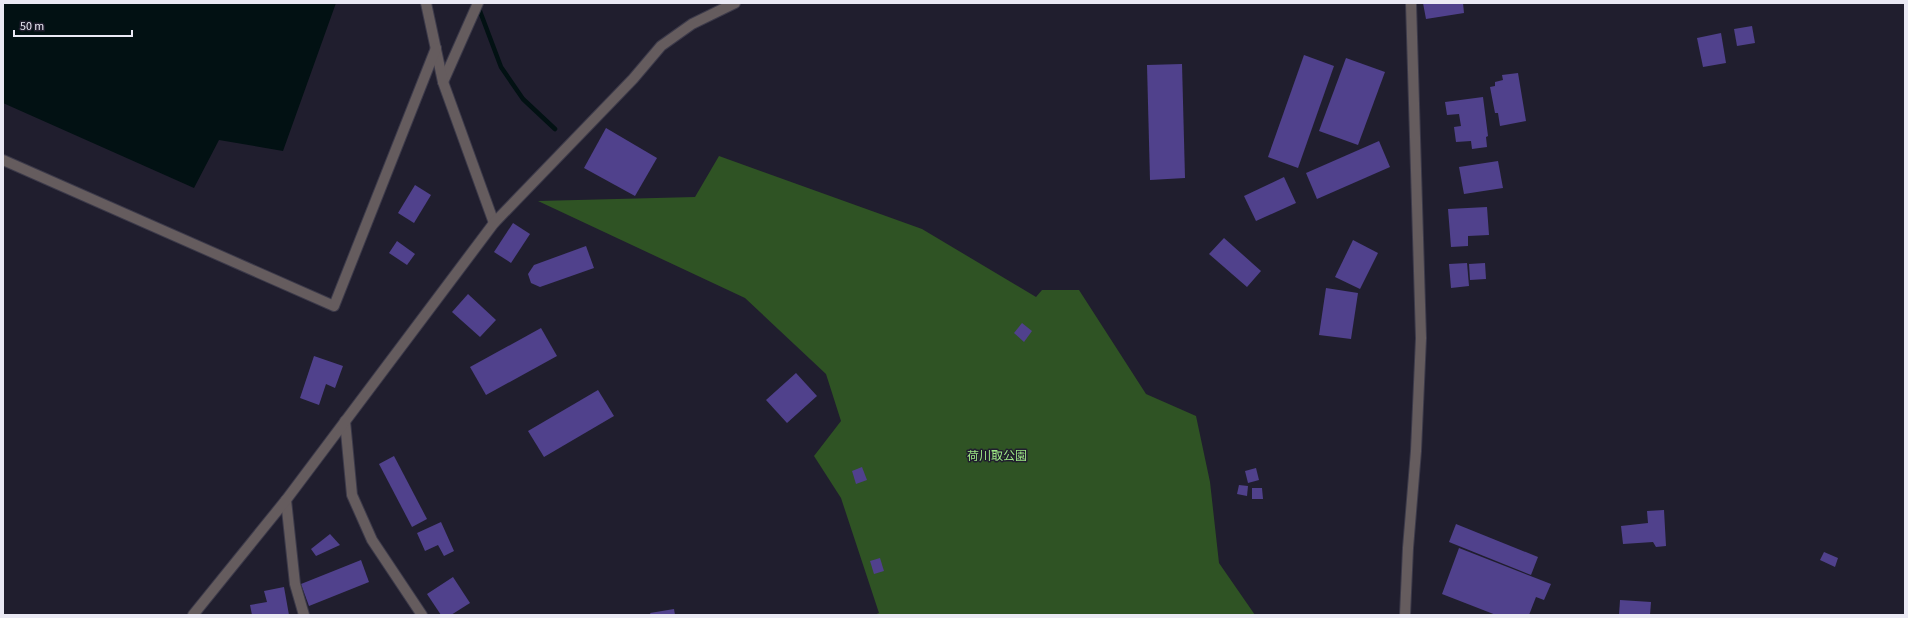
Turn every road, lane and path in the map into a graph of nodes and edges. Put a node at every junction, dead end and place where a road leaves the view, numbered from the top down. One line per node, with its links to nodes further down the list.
1 (426, 3): 5 (street)
2 (478, 3): 6 (street)
3 (735, 3): 8 (street)
4 (1411, 3): 14 (street)
5 (436, 48): 6 (street); 7 (street)
6 (443, 82): 8 (street)
7 (3, 160)
8 (494, 223): 9 (street)
9 (345, 421): 10 (street); 13 (street)
10 (286, 500): 11 (street); 12 (street)
11 (193, 615)
12 (304, 615)
13 (422, 615)
14 (1405, 615)

